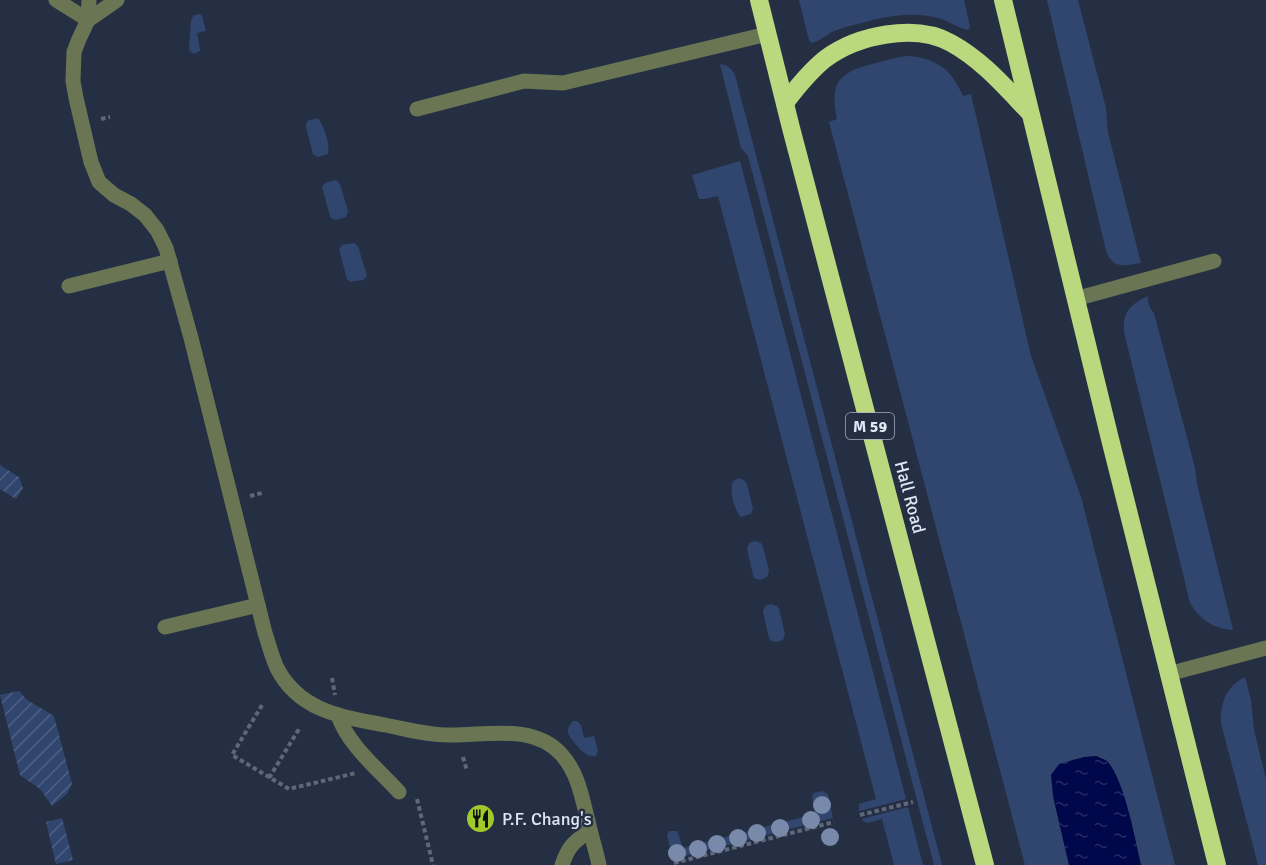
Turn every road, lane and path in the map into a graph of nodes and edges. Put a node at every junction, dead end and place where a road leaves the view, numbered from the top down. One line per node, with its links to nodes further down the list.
1 (56, 0): 6 (street)
2 (90, 0): 6 (street)
3 (117, 0): 6 (street)
4 (759, 0): 7 (highway, Hall Road / M 59)
5 (1004, 0): 10 (highway)
6 (88, 20): 13 (street)
7 (767, 34): 8 (highway, Hall Road / M 59); 9 (street)
8 (785, 103): 10 (highway); 40 (highway, Hall Road / M 59)
9 (417, 109)
10 (1031, 114): 16 (highway)
11 (110, 117): 12 (path)
12 (101, 119)
13 (170, 261): 15 (street); 19 (street)
14 (1214, 261): 16 (street)
15 (69, 286)
16 (1075, 299): 22 (highway)
17 (262, 493): 18 (path)
18 (249, 496)
19 (258, 605): 20 (street); 26 (street)
20 (165, 627)
21 (1266, 648): 22 (street)
22 (1168, 674): 41 (highway)
23 (332, 678): 24 (path)
24 (335, 696)
25 (262, 705): 31 (path)
26 (338, 715): 32 (street); 36 (street)
27 (299, 729): 31 (path)
28 (464, 757): 30 (path)
29 (352, 765): 31 (path)
30 (467, 771)
31 (269, 778)
32 (399, 792)
33 (913, 802): 34 (path)
34 (860, 815)
35 (834, 822): 37 (path)
36 (590, 831): 38 (street); 39 (street)
37 (674, 863)
38 (562, 865)
39 (599, 865)
40 (985, 865)
41 (1217, 865)

